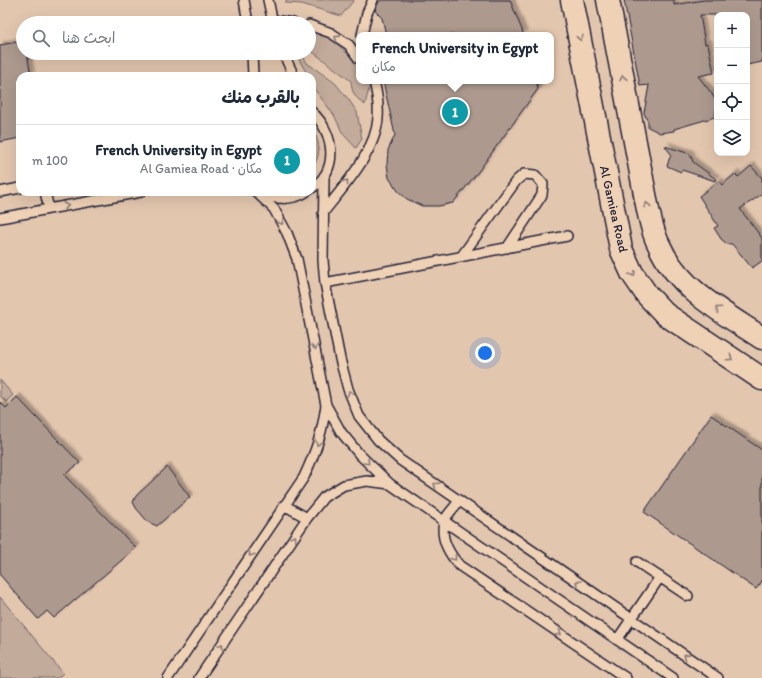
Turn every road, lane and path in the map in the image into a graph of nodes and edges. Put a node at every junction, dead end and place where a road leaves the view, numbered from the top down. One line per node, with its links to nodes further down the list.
1 (244, 0): 7 (lane)
2 (268, 0): 8 (lane)
3 (273, 0): 9 (lane)
4 (373, 0): 11 (lane)
5 (572, 0): 36 (street, Al Gamiea Road, one-way to 36)
6 (608, 0): 35 (street, one-way to 6)
7 (247, 16)
8 (272, 16)
9 (272, 16)
10 (316, 28): 12 (lane, one-way to 10)
11 (363, 32)
12 (356, 55)
13 (252, 60): 15 (lane)
14 (286, 60): 16 (lane)
15 (253, 72)
16 (292, 72)
17 (375, 84): 29 (lane, one-way to 17)
18 (316, 116): 19 (lane)
19 (324, 176): 20 (lane); 29 (lane)
20 (316, 184)
21 (16, 189): 22 (lane)
22 (0, 192)
23 (46, 196): 28 (lane)
24 (119, 196): 28 (lane, one-way to 24)
25 (262, 196): 37 (lane, one-way to 37)
26 (269, 196): 27 (lane)
27 (296, 196)
28 (49, 209): 30 (lane)
29 (323, 213): 34 (lane)
30 (0, 218)
31 (567, 236): 32 (lane)
32 (507, 248): 33 (lane); 33 (lane)
33 (461, 257): 34 (lane)
34 (325, 283): 39 (lane, one-way to 34)
35 (762, 338)
36 (762, 379)
37 (326, 405): 38 (lane, one-way to 38); 40 (lane, one-way to 40)
38 (390, 484): 41 (lane); 42 (lane)
39 (459, 501): 42 (lane); 46 (lane, one-way to 39)
40 (284, 504): 41 (lane); 48 (lane, one-way to 48)
41 (307, 518): 49 (lane, one-way to 41)
42 (444, 522): 47 (lane); 50 (lane, one-way to 50)
43 (637, 562): 44 (lane)
44 (660, 577): 45 (lane); 46 (lane)
45 (688, 596)
46 (631, 620): 47 (lane); 52 (lane, one-way to 46)
47 (617, 640): 51 (lane)
48 (168, 678)
49 (199, 678)
50 (626, 678)
51 (673, 678)
52 (718, 678)

